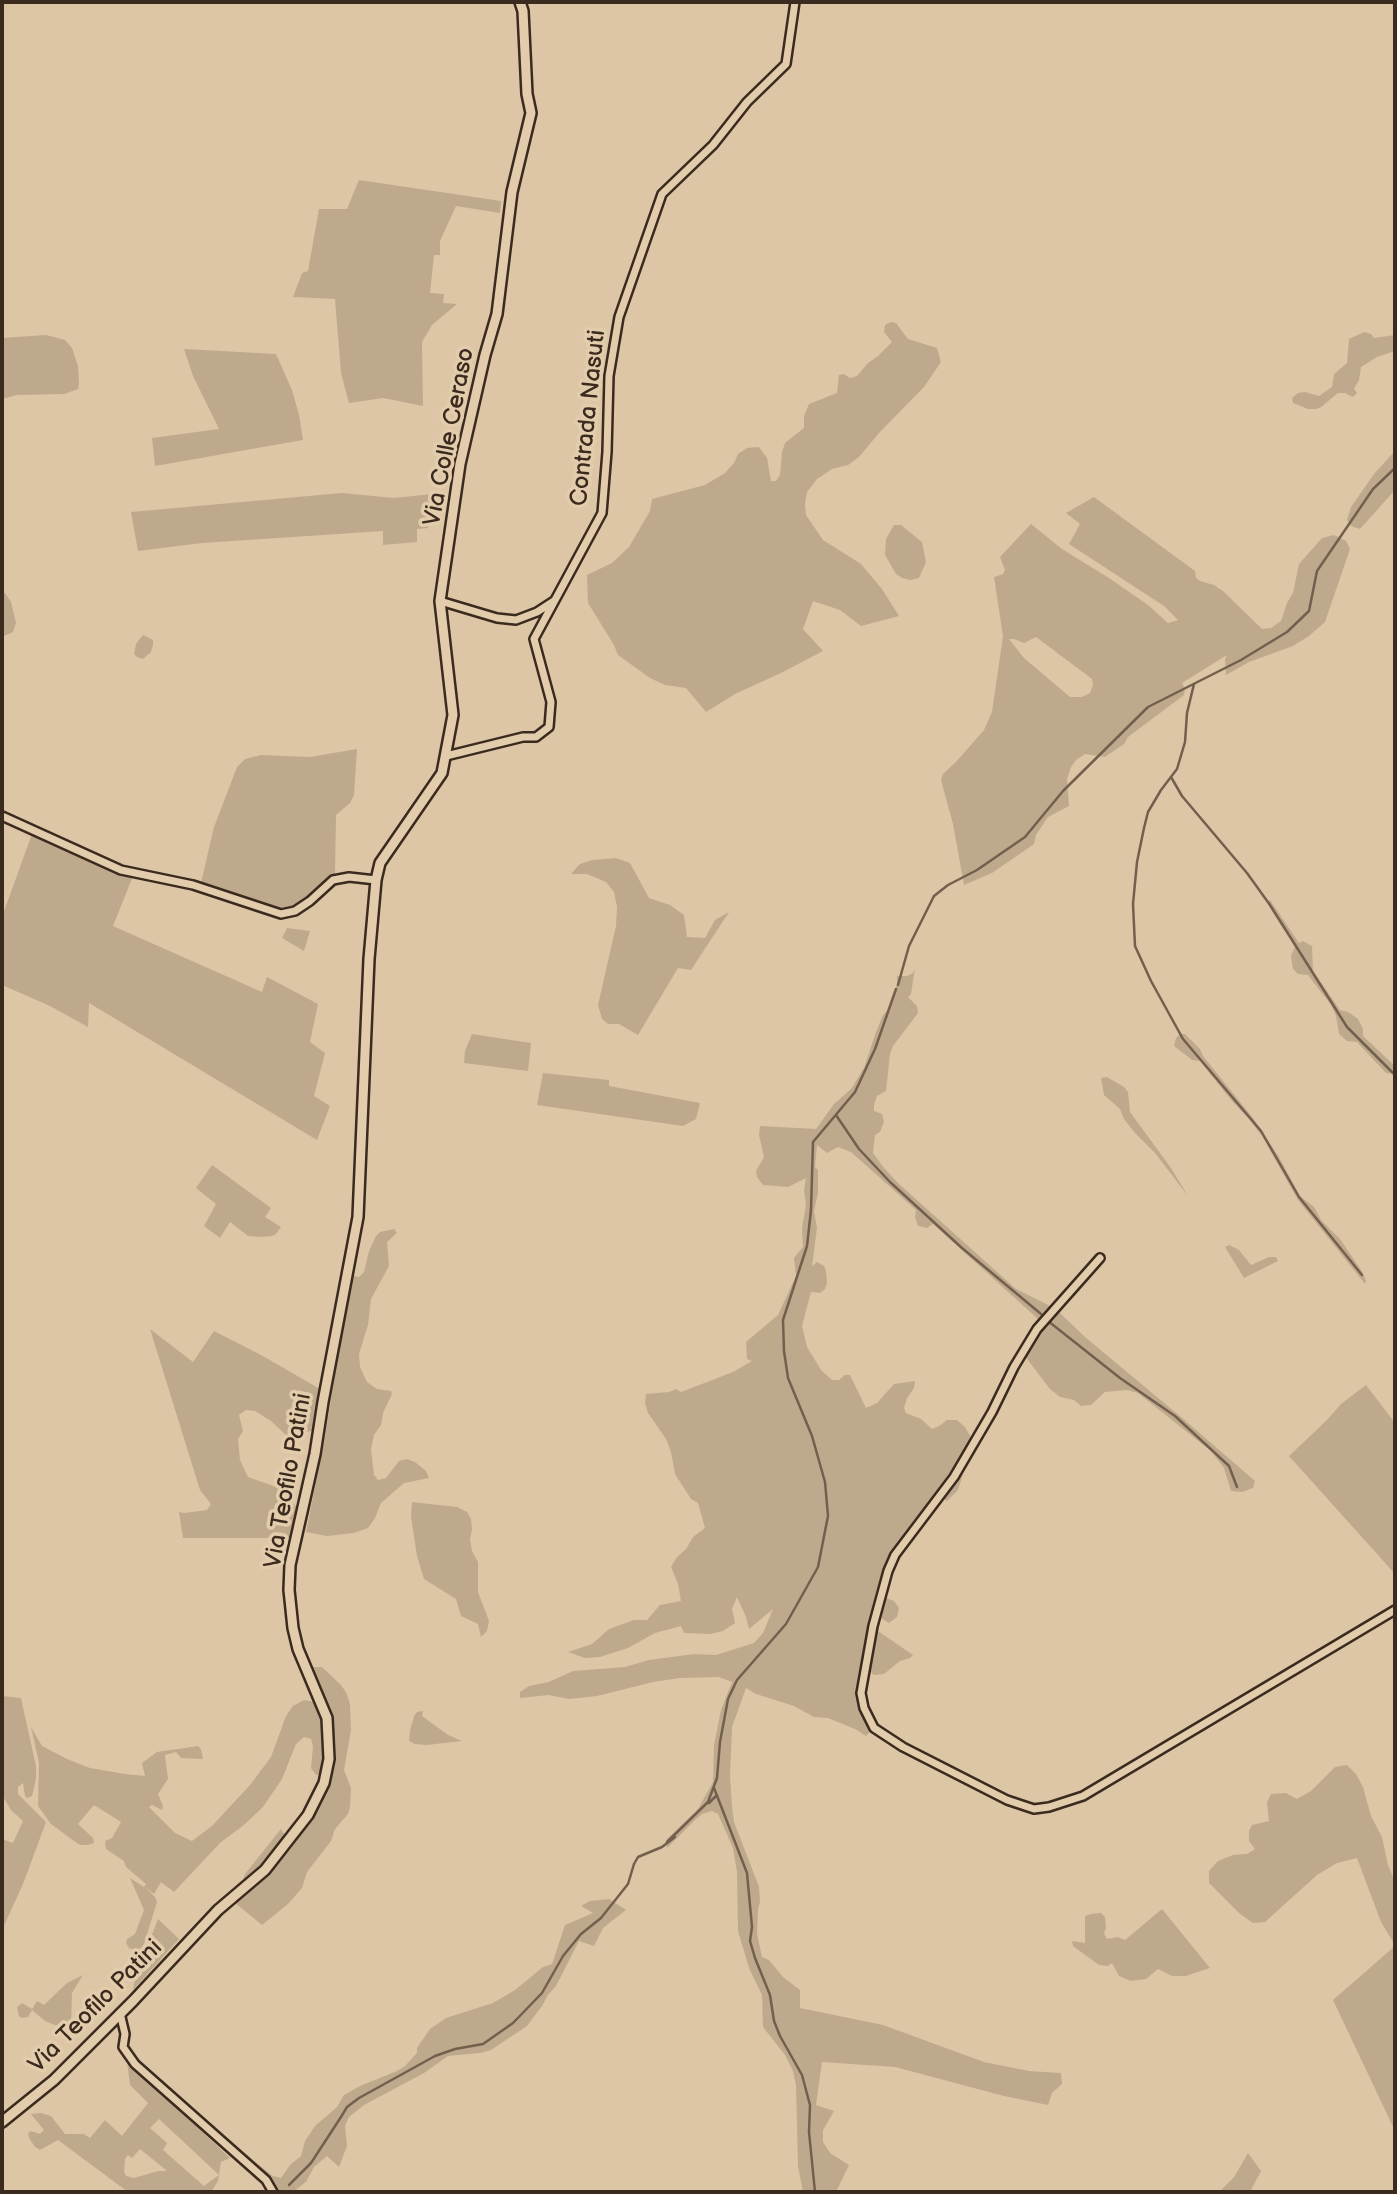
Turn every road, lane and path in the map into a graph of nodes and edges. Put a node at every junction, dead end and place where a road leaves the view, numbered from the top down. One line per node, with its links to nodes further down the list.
1 (520, 2): 4 (street, Via Colle Ceraso)
2 (795, 2): 3 (street, Contrada Nasuti)
3 (554, 600): 4 (street); 5 (street, Contrada Nasuti)
4 (440, 601): 5 (street, Via Colle Ceraso)
5 (446, 756): 7 (street, Via Colle Ceraso)
6 (2, 816): 8 (street)
7 (380, 863): 8 (street, Via Teofilo Patini)
8 (376, 880): 11 (street, Via Teofilo Patini)
9 (1100, 1258): 10 (street)
10 (1395, 1609)
11 (120, 2013): 12 (street, Via Teofilo Patini); 13 (street)
12 (2, 2122)
13 (273, 2192)

